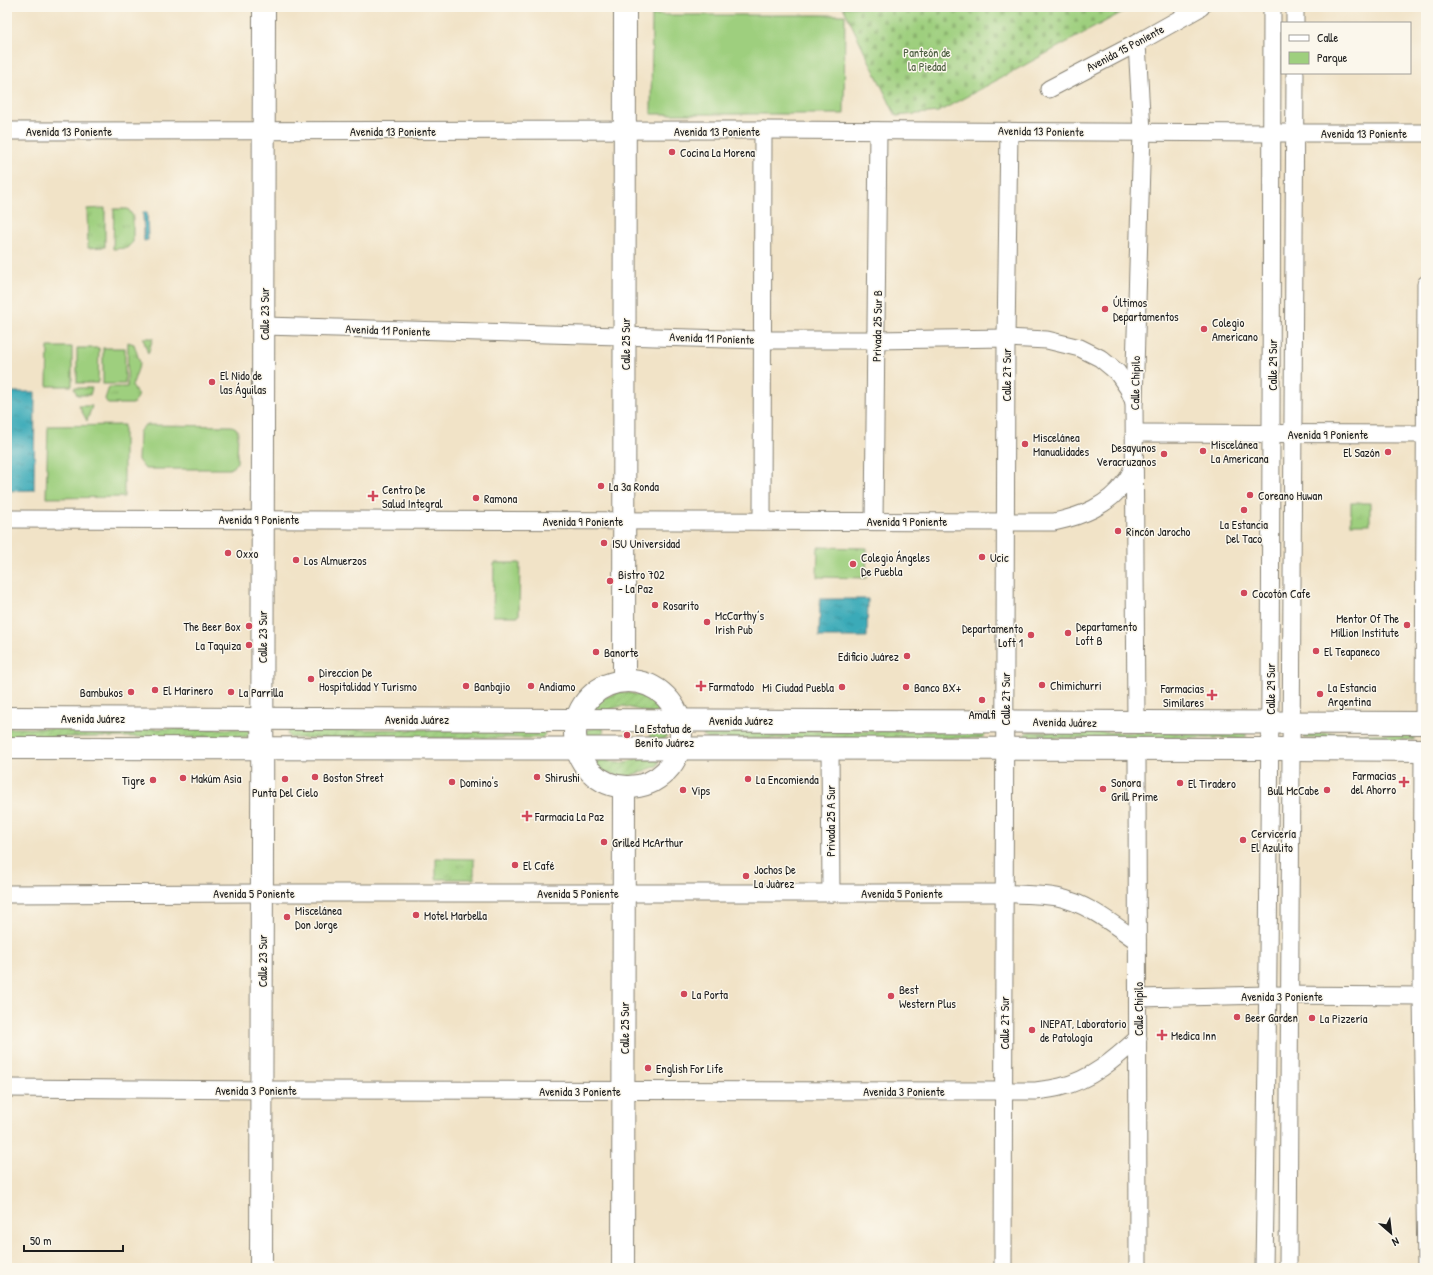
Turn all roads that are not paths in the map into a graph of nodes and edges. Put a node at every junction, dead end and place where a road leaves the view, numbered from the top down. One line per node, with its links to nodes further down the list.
1 (264, 7): 12 (main road, Calle 23 Sur)
2 (626, 7): 13 (main road, Calle 25 Sur)
3 (1201, 7): 7 (street, Avenida 15 Poniente)
4 (1272, 7): 17 (street, Calle 29 Sur)
5 (1295, 7): 6 (street)
6 (1295, 22)
7 (1137, 43): 9 (street, Avenida 15 Poniente); 16 (street, Calle Chipilo)
8 (1295, 74): 18 (street, Calle 29 Sur)
9 (1049, 89)
10 (763, 130): 13 (street, Avenida 13 Poniente); 14 (street, Avenida 13 Poniente); 24 (street)
11 (7, 131): 12 (street, Avenida 13 Poniente)
12 (264, 131): 13 (street, Avenida 13 Poniente); 21 (main road, Calle 23 Sur)
13 (625, 131): 22 (main road, Calle 25 Sur)
14 (878, 131): 15 (street, Avenida 13 Poniente); 25 (street, Privada 25 Sur B)
15 (1010, 131): 16 (street, Avenida 13 Poniente); 23 (street, Calle 27 Sur)
16 (1142, 132): 17 (street, Avenida 13 Poniente); 26 (street, Calle Chipilo)
17 (1272, 133): 18 (street, Avenida 13 Poniente); 28 (street, Calle 29 Sur)
18 (1295, 133): 19 (street, Avenida 13 Poniente); 29 (street, Calle 29 Sur)
19 (1426, 133)
20 (1426, 284): 30 (street)
21 (264, 326): 22 (street, Avenida 11 Poniente); 33 (main road, Calle 23 Sur)
22 (625, 336): 24 (street, Avenida 11 Poniente); 34 (main road, Calle 25 Sur)
23 (1006, 338): 25 (street, Avenida 11 Poniente); 26 (street, Avenida 11 Poniente); 37 (street, Calle 27 Sur)
24 (762, 340): 25 (street, Avenida 11 Poniente); 35 (street)
25 (876, 340): 36 (street, Privada 25 Sur B)
26 (1134, 402): 27 (street, Calle Chipilo)
27 (1135, 433): 28 (street, Avenida 9 Poniente); 31 (street, Calle Chipilo)
28 (1272, 434): 29 (street, Avenida 9 Poniente); 45 (street, Calle 29 Sur)
29 (1294, 434): 30 (street, Avenida 9 Poniente); 45 (street, Calle 29 Sur)
30 (1426, 434): 46 (street)
31 (1135, 463): 37 (street, Avenida 9 Poniente); 44 (street, Calle Chipilo)
32 (7, 519): 33 (street, Avenida 9 Poniente)
33 (262, 519): 34 (street, Avenida 9 Poniente); 40 (main road, Calle 23 Sur)
34 (624, 521): 35 (street, Avenida 9 Poniente); 38 (main road, Calle 25 Sur)
35 (762, 521): 36 (street, Avenida 9 Poniente)
36 (874, 521): 37 (street, Avenida 9 Poniente)
37 (1005, 522): 43 (street, Calle 27 Sur)
38 (624, 680): 41 (main road); 42 (main road)
39 (7, 718): 40 (main road, Avenida Juárez)
40 (262, 718): 41 (main road, Avenida Juárez); 48 (main road, Calle 23 Sur)
41 (576, 720): 42 (main road, Avenida Juárez); 49 (main road)
42 (680, 720): 43 (main road, Avenida Juárez); 50 (main road)
43 (1005, 721): 44 (main road, Avenida Juárez); 52 (street, Calle 27 Sur)
44 (1136, 723): 45 (main road, Avenida Juárez)
45 (1281, 723): 46 (main road, Avenida Juárez); 54 (street); 55 (street)
46 (1425, 723)
47 (7, 748): 48 (main road)
48 (262, 748): 49 (main road); 58 (main road, Calle 23 Sur)
49 (576, 749): 50 (main road); 57 (main road)
50 (679, 749): 51 (main road); 57 (main road)
51 (830, 749): 52 (main road); 60 (street, Privada 25 A Sur)
52 (1005, 749): 53 (main road); 61 (street, Calle 27 Sur)
53 (1137, 749): 54 (main road); 63 (street, Calle Chipilo)
54 (1270, 749): 55 (main road); 64 (street)
55 (1292, 749): 56 (main road); 65 (street)
56 (1424, 750): 66 (street)
57 (624, 787): 59 (main road, Calle 25 Sur)
58 (262, 893): 59 (street, Avenida 5 Poniente); 62 (street, Avenida 5 Poniente); 70 (main road, Calle 23 Sur)
59 (624, 893): 60 (street, Avenida 5 Poniente); 71 (main road, Calle 25 Sur)
60 (831, 893): 61 (street, Avenida 5 Poniente)
61 (1004, 893): 63 (street, Avenida 5 Poniente); 72 (street, Calle 27 Sur)
62 (7, 894)
63 (1137, 941): 67 (street, Calle Chipilo)
64 (1268, 995): 65 (street, Avenida 3 Poniente); 67 (street, Avenida 3 Poniente); 77 (street)
65 (1290, 995): 66 (street, Avenida 3 Poniente); 78 (street)
66 (1424, 996): 79 (street)
67 (1139, 998): 68 (street, Calle Chipilo)
68 (1138, 1038): 72 (street, Avenida 3 Poniente); 76 (street, Calle Chipilo)
69 (7, 1088): 70 (street, Avenida 3 Poniente)
70 (261, 1090): 71 (street, Avenida 3 Poniente); 73 (main road, Calle 23 Sur)
71 (624, 1091): 72 (street, Avenida 3 Poniente); 74 (main road, Calle 25 Sur)
72 (1004, 1091): 75 (street, Calle 27 Sur)
73 (261, 1268)
74 (623, 1268)
75 (1003, 1268)
76 (1138, 1268)
77 (1264, 1268)
78 (1288, 1268)
79 (1426, 1268)

